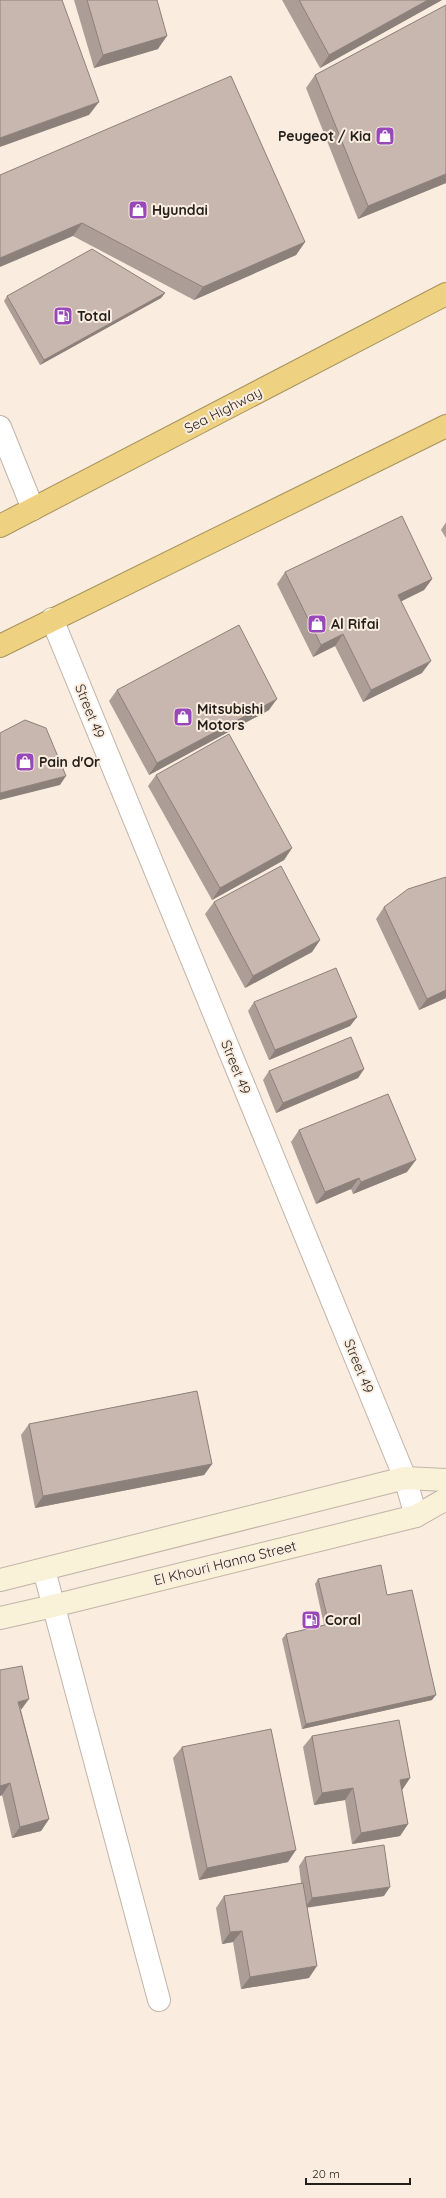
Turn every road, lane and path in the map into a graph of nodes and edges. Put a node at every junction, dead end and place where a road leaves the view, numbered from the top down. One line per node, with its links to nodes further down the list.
1 (446, 294): 4 (highway, Sea Highway)
2 (446, 426): 6 (highway)
3 (0, 428): 4 (street)
4 (34, 509): 5 (highway, Sea Highway)
5 (0, 526)
6 (52, 619): 7 (highway); 8 (street, Street 49)
7 (0, 646)
8 (405, 1478): 9 (street); 11 (street, Street 49); 12 (street)
9 (446, 1480)
10 (446, 1499): 11 (street, El Khouri Hanna Street)
11 (416, 1516): 14 (street, El Khouri Hanna Street)
12 (44, 1570): 13 (street); 14 (street)
13 (0, 1580)
14 (53, 1606): 15 (street, El Khouri Hanna Street); 16 (street)
15 (0, 1618)
16 (159, 2000)

